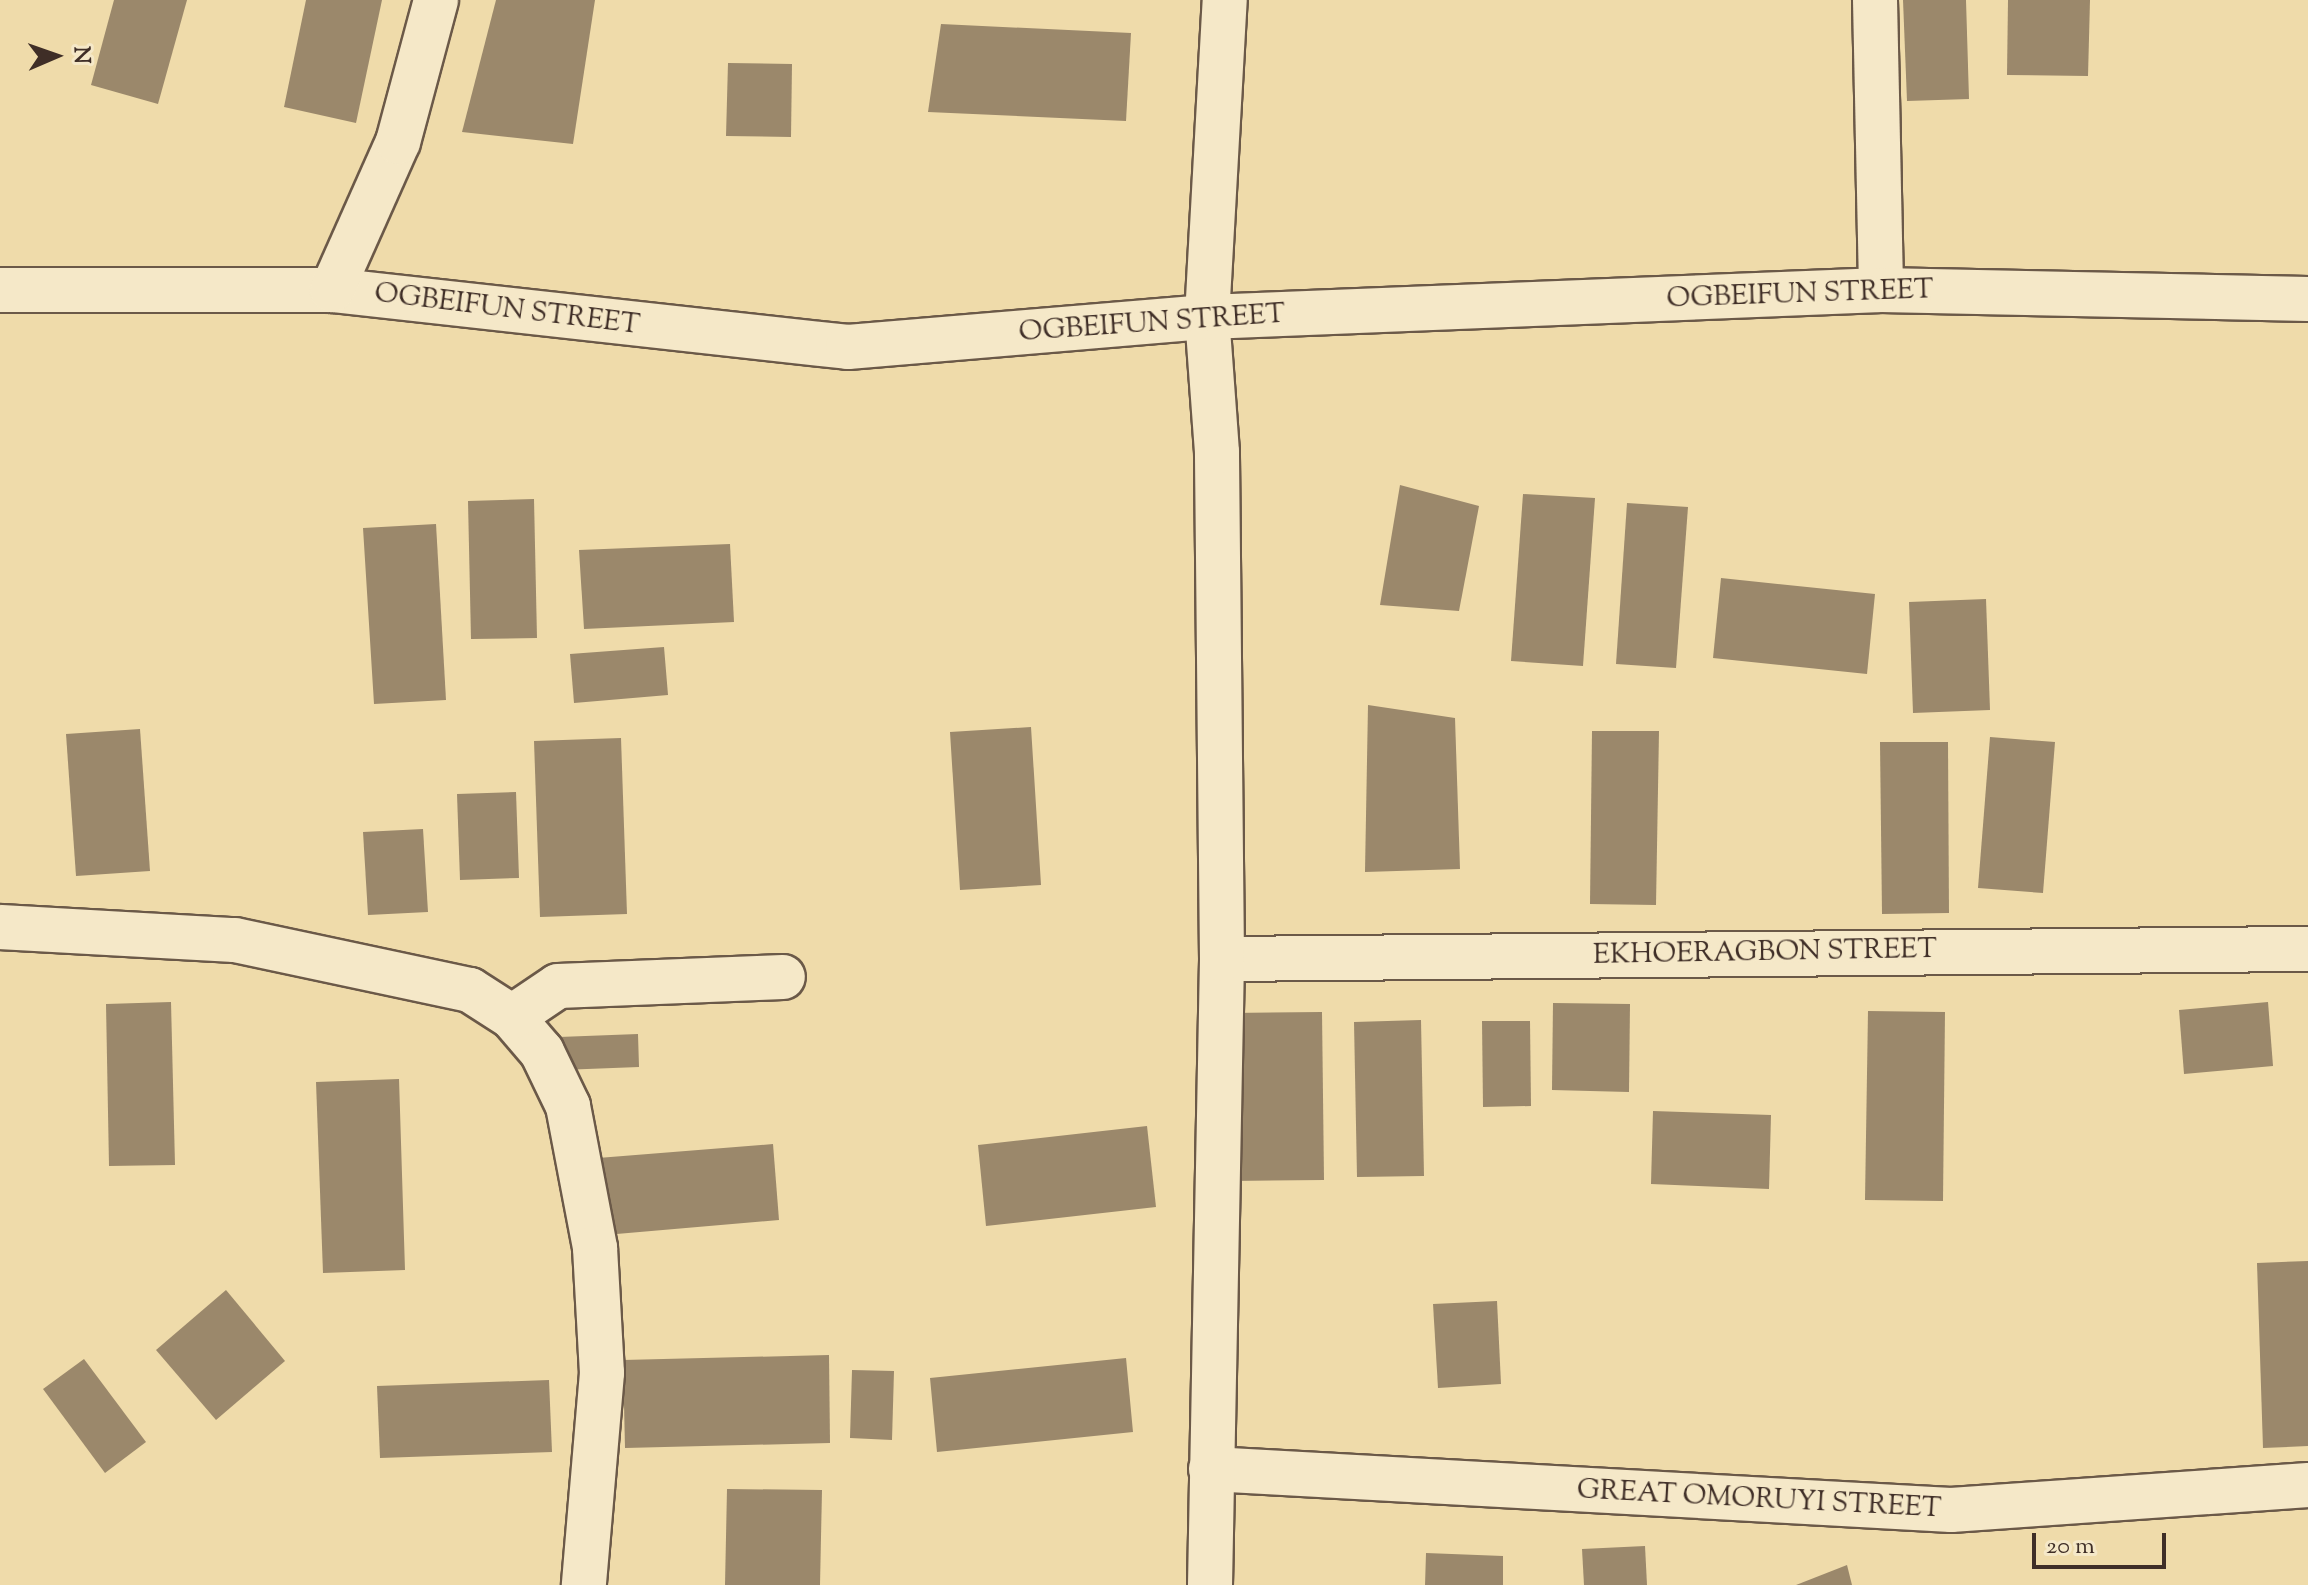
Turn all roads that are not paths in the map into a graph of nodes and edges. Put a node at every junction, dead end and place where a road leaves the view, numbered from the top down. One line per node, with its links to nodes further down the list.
1 (436, 0): 5 (street)
2 (1225, 0): 8 (street)
3 (1875, 0): 6 (street)
4 (0, 290): 5 (street, OGBEIFUN STREET)
5 (332, 290): 8 (street, OGBEIFUN STREET)
6 (1881, 290): 7 (street, OGBEIFUN STREET); 8 (street, OGBEIFUN STREET)
7 (2308, 299)
8 (1207, 317): 11 (street)
9 (0, 927): 13 (street)
10 (2308, 949): 11 (street, EKHOERAGBON STREET)
11 (1222, 959): 14 (street)
12 (783, 977): 13 (street)
13 (512, 1017): 16 (street)
14 (1211, 1469): 15 (street, GREAT OMORUYI STREET); 17 (street)
15 (2308, 1485)
16 (584, 1585)
17 (1210, 1585)

